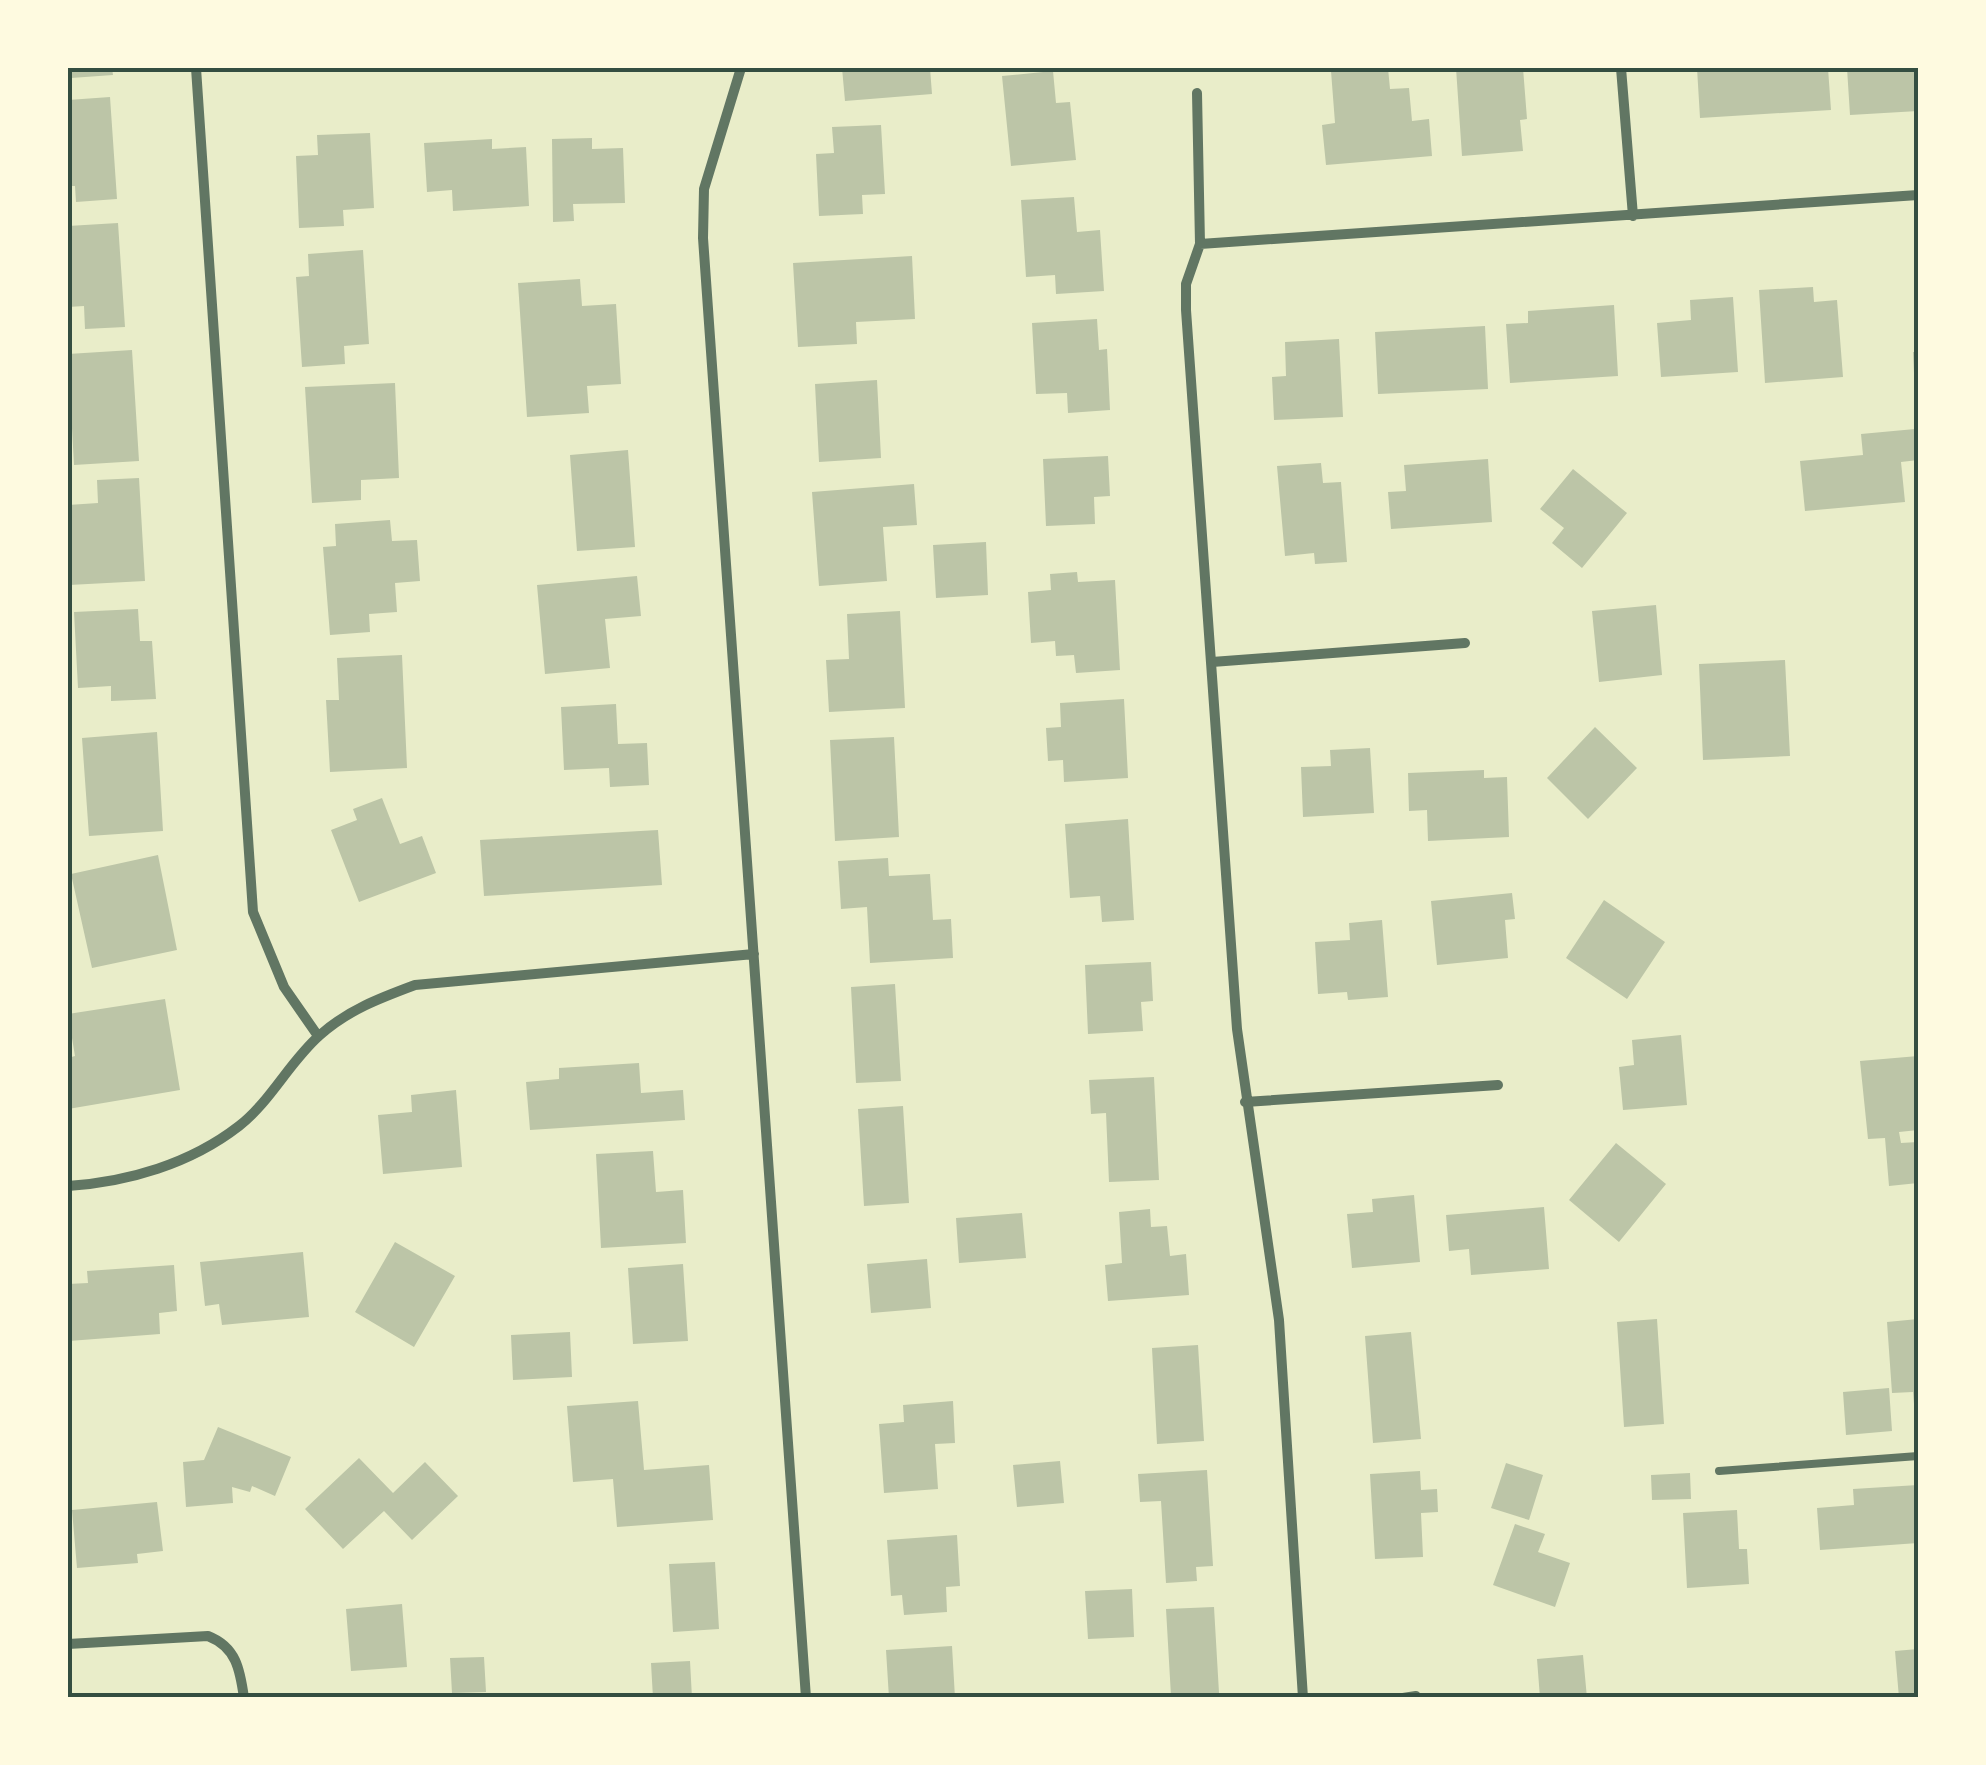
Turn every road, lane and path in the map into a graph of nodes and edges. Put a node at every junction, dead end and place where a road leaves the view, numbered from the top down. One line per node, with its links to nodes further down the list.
1 (196, 68): 12 (street)
2 (725, 68): 4 (street)
3 (1621, 68): 7 (street)
4 (741, 70): 11 (street)
5 (1197, 92): 8 (street)
6 (1918, 195): 7 (street)
7 (1633, 216): 8 (street)
8 (1200, 244): 10 (street)
9 (1465, 643): 10 (street)
10 (1212, 662): 14 (street)
11 (754, 954): 12 (street); 21 (street)
12 (318, 1036): 15 (street)
13 (1498, 1085): 14 (street)
14 (1245, 1102): 22 (street)
15 (68, 1186)
16 (1918, 1456): 17 (lane)
17 (1719, 1471)
18 (68, 1644): 20 (street)
19 (1416, 1696): 23 (street)
20 (244, 1698)
21 (806, 1698)
22 (1304, 1698)
23 (1403, 1698)

